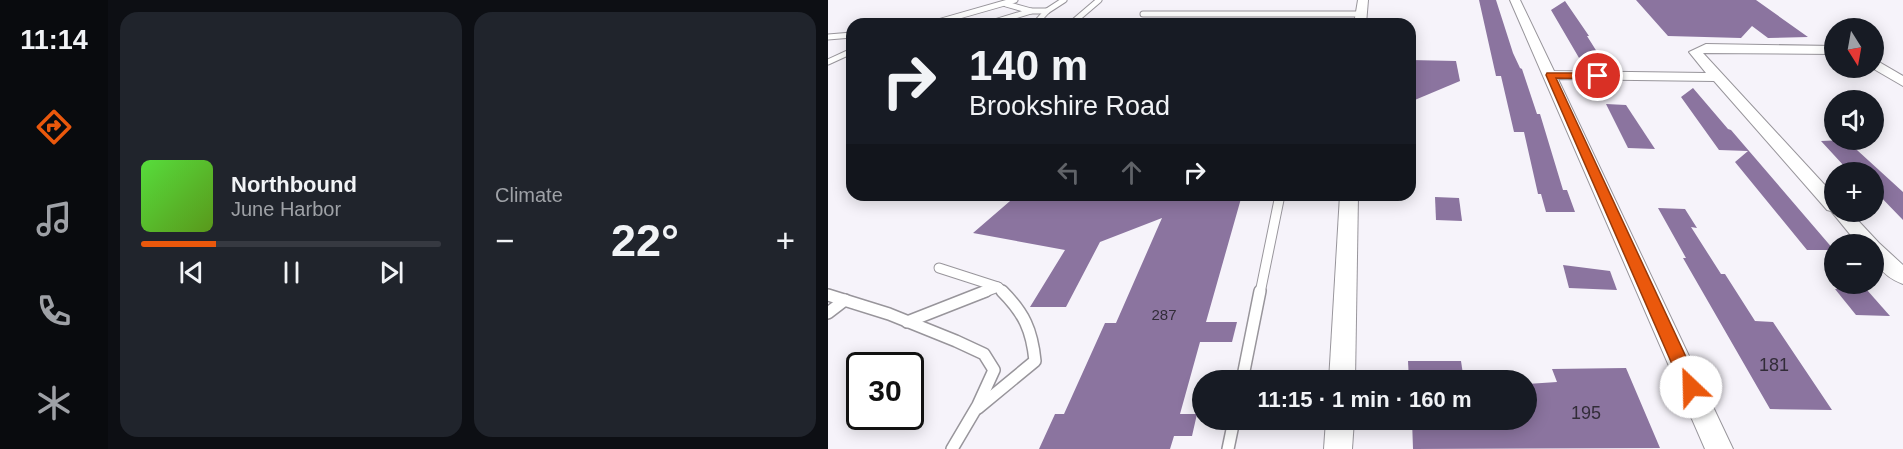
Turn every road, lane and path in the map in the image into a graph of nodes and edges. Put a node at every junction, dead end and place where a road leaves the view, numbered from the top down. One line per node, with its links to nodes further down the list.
1 (1015, 0): 6 (lane)
2 (1064, 0): 8 (lane)
3 (1099, 0): 14 (lane)
4 (1363, 0): 17 (street)
5 (1515, 0): 24 (street)
6 (1005, 3): 7 (lane); 11 (lane)
7 (1030, 11): 8 (lane); 12 (lane)
8 (1047, 11): 13 (lane)
9 (1143, 14): 10 (lane)
10 (1328, 14): 15 (lane); 16 (lane)
11 (952, 18)
12 (1007, 18)
13 (1041, 18)
14 (1078, 18)
15 (1328, 18)
16 (1354, 18)
17 (1361, 18)
18 (846, 34): 19 (lane)
19 (828, 35)
20 (1824, 50): 25 (street)
21 (846, 54): 22 (lane)
22 (828, 62)
23 (1884, 70): 26 (street)
24 (1550, 75): 25 (street); 48 (street)
25 (1716, 77): 27 (street)
26 (1903, 82)
27 (1824, 195)
28 (1279, 201): 40 (lane)
29 (1349, 201): 41 (street)
30 (1849, 222): 31 (street)
31 (1860, 234)
32 (1884, 260): 34 (street)
33 (939, 268): 35 (lane)
34 (1903, 276)
35 (998, 287): 39 (lane); 42 (lane)
36 (828, 295): 37 (lane)
37 (845, 300): 38 (lane); 39 (lane)
38 (828, 313)
39 (907, 322): 42 (lane)
40 (1244, 370)
41 (1342, 370)
42 (976, 409): 45 (lane)
43 (1232, 430): 46 (lane)
44 (1339, 430): 47 (street)
45 (952, 449)
46 (1228, 449)
47 (1338, 449)
48 (1719, 449)

